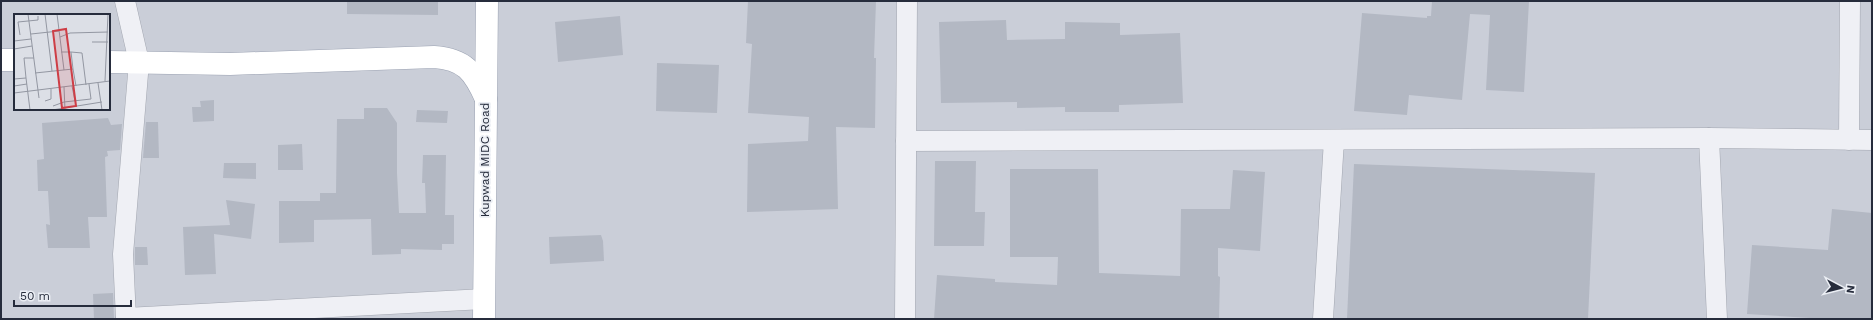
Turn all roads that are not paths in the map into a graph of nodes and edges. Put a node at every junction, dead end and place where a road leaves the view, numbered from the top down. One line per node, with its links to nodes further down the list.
1 (125, 1): 8 (street)
2 (487, 1): 9 (main road, Kupwad MIDC Road)
3 (907, 1): 14 (street)
4 (1850, 1): 12 (street)
5 (1, 60): 6 (main road)
6 (14, 60)
7 (110, 62): 8 (main road)
8 (139, 62): 9 (main road); 16 (street)
9 (486, 99): 15 (main road, Kupwad MIDC Road)
10 (1709, 138): 11 (street); 12 (street); 19 (street)
11 (1334, 140): 14 (street); 18 (street)
12 (1849, 140): 13 (street)
13 (1872, 140)
14 (906, 141): 17 (street)
15 (484, 309): 16 (street)
16 (126, 319)
17 (905, 319)
18 (1323, 319)
19 (1717, 319)

